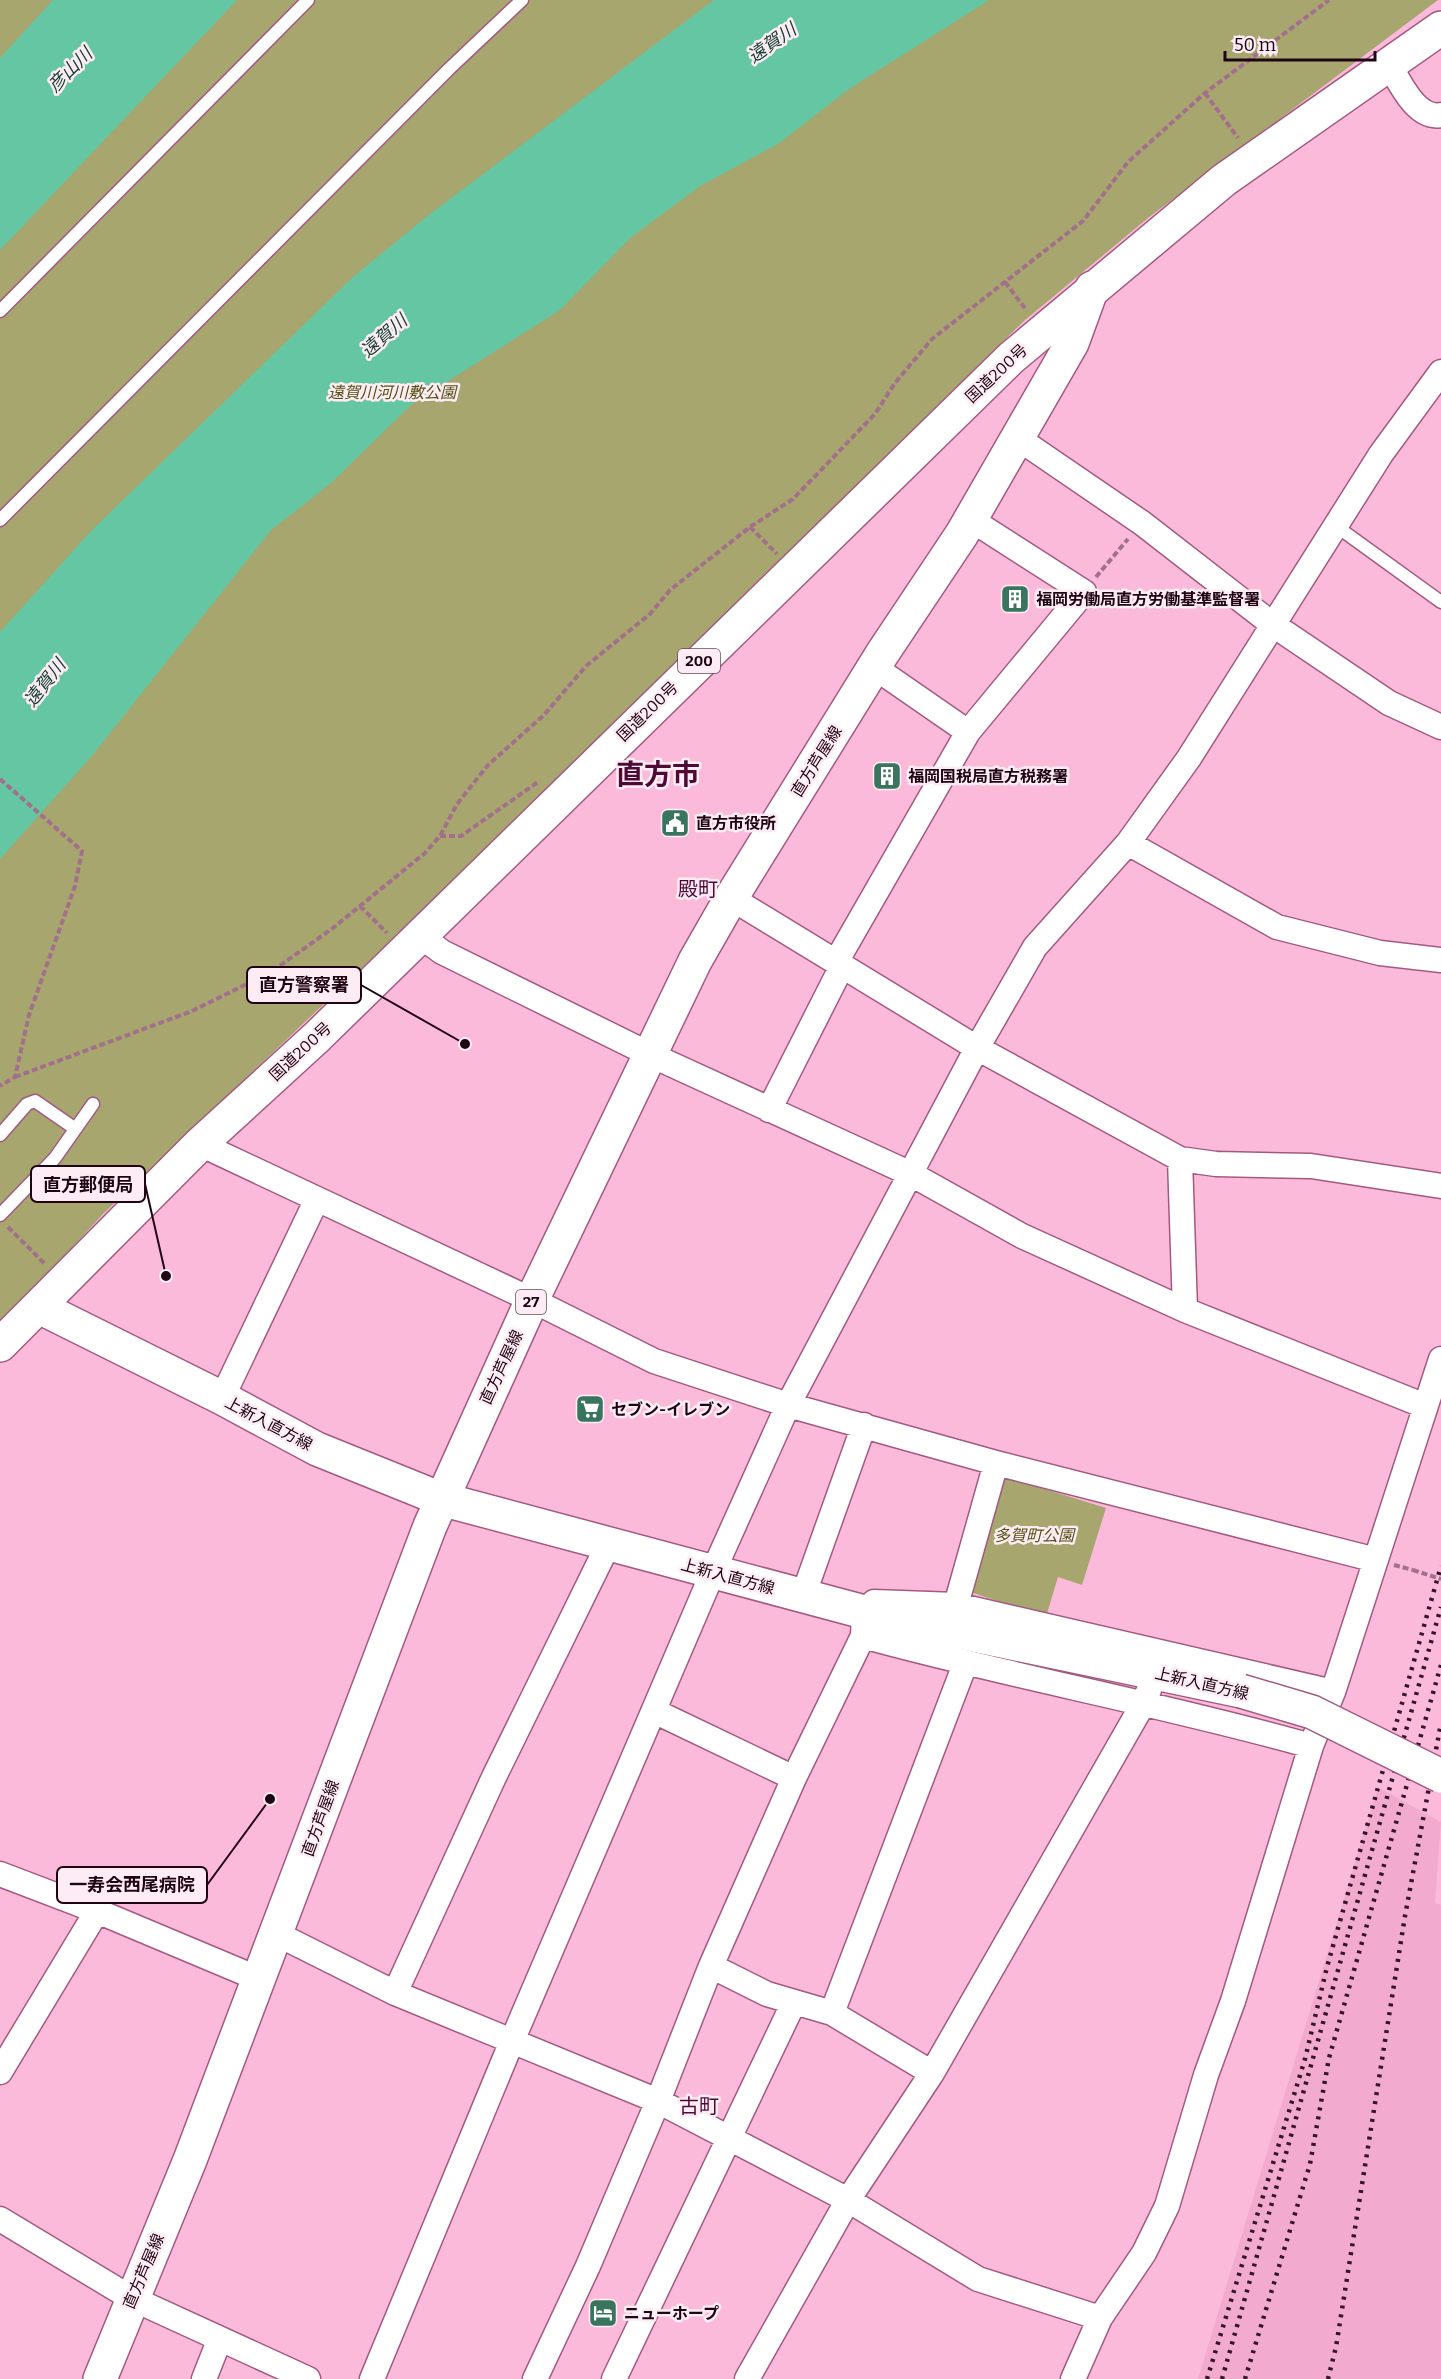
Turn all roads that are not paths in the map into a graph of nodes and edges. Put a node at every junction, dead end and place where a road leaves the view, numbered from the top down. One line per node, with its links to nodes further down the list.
1 (308, 0): 7 (lane)
2 (522, 0): 11 (lane)
3 (1441, 28): 4 (main road, 国道200号 / 200)
4 (1389, 64): 5 (street); 6 (main road, 国道200号 / 200)
5 (1441, 115)
6 (1092, 288): 9 (main road, 直方芦屋線 / 27); 20 (main road, 国道200号 / 200)
7 (0, 311)
8 (1441, 372): 12 (street)
9 (1016, 437): 10 (main road, 直方芦屋線 / 27); 14 (street)
10 (970, 519): 15 (main road, 直方芦屋線 / 27); 17 (street)
11 (0, 520)
12 (1336, 526): 13 (lane); 14 (street)
13 (1441, 602)
14 (1272, 624): 16 (street); 18 (street)
15 (874, 667): 17 (street); 19 (main road, 直方芦屋線 / 27)
16 (1441, 727)
17 (968, 732): 22 (street)
18 (1128, 843): 21 (street); 23 (street)
19 (731, 898): 22 (street); 24 (main road, 直方芦屋線 / 27)
20 (419, 935): 24 (street); 29 (main road, 国道200号 / 200)
21 (1441, 960)
22 (839, 964): 23 (street); 26 (street)
23 (977, 1048): 30 (street); 31 (street)
24 (651, 1055): 26 (street); 35 (main road, 直方芦屋線 / 27)
25 (93, 1104): 27 (lane)
26 (770, 1110): 31 (street)
27 (74, 1128): 28 (lane); 34 (lane)
28 (0, 1135)
29 (200, 1144): 33 (street); 36 (main road, 国道200号 / 200)
30 (1180, 1159): 32 (street); 37 (street)
31 (911, 1174): 37 (street); 41 (street)
32 (1441, 1186)
33 (317, 1199): 35 (street); 40 (street)
34 (0, 1217)
35 (532, 1300): 41 (street); 45 (main road, 直方芦屋線 / 27)
36 (39, 1307): 38 (main road, 国道200号 / 200); 40 (main road, 上新入直方線)
37 (1185, 1310): 42 (street)
38 (4, 1334)
39 (1441, 1359): 42 (street)
40 (222, 1398): 45 (main road, 上新入直方線)
41 (788, 1405): 43 (street); 48 (street)
42 (1425, 1406): 47 (street)
43 (864, 1425): 44 (street); 49 (street)
44 (996, 1463): 47 (street); 50 (street)
45 (441, 1500): 46 (main road, 上新入直方線); 61 (main road, 直方芦屋線 / 27)
46 (608, 1545): 48 (main road, 上新入直方線); 64 (street)
47 (1376, 1560): 53 (street)
48 (713, 1572): 49 (main road, 上新入直方線); 55 (street)
49 (803, 1596): 51 (main road, 上新入直方線)
50 (956, 1605): 51 (street); 53 (street)
51 (864, 1624): 52 (street); 57 (main road, 上新入直方線, bridge); 58 (street)
52 (965, 1664): 54 (street); 66 (street)
53 (1333, 1692): 56 (street)
54 (1146, 1697): 56 (street); 69 (street)
55 (654, 1711): 58 (street); 67 (street)
56 (1311, 1746): 75 (street)
57 (1441, 1776)
58 (794, 1778): 62 (street)
59 (0, 1874): 60 (street)
60 (97, 1911): 63 (street); 68 (street)
61 (277, 1934): 63 (main road, 直方芦屋線 / 27); 64 (street)
62 (711, 1966): 65 (street); 70 (street)
63 (260, 1979): 74 (main road, 直方芦屋線 / 27)
64 (395, 1993): 67 (street)
65 (794, 2001): 66 (street); 71 (street)
66 (832, 2013): 69 (street)
67 (512, 2041): 70 (street); 80 (street)
68 (0, 2072)
69 (932, 2073): 72 (street)
70 (658, 2101): 71 (street); 81 (street)
71 (727, 2137): 72 (street); 82 (street)
72 (848, 2200): 75 (street); 83 (street)
73 (0, 2219): 74 (street)
74 (131, 2298): 76 (street); 77 (main road, 直方芦屋線 / 27)
75 (1100, 2318): 84 (street)
76 (219, 2341): 78 (street); 79 (street)
77 (100, 2379)
78 (204, 2379)
79 (308, 2379)
80 (372, 2379)
81 (536, 2379)
82 (614, 2379)
83 (747, 2379)
84 (1073, 2379)

